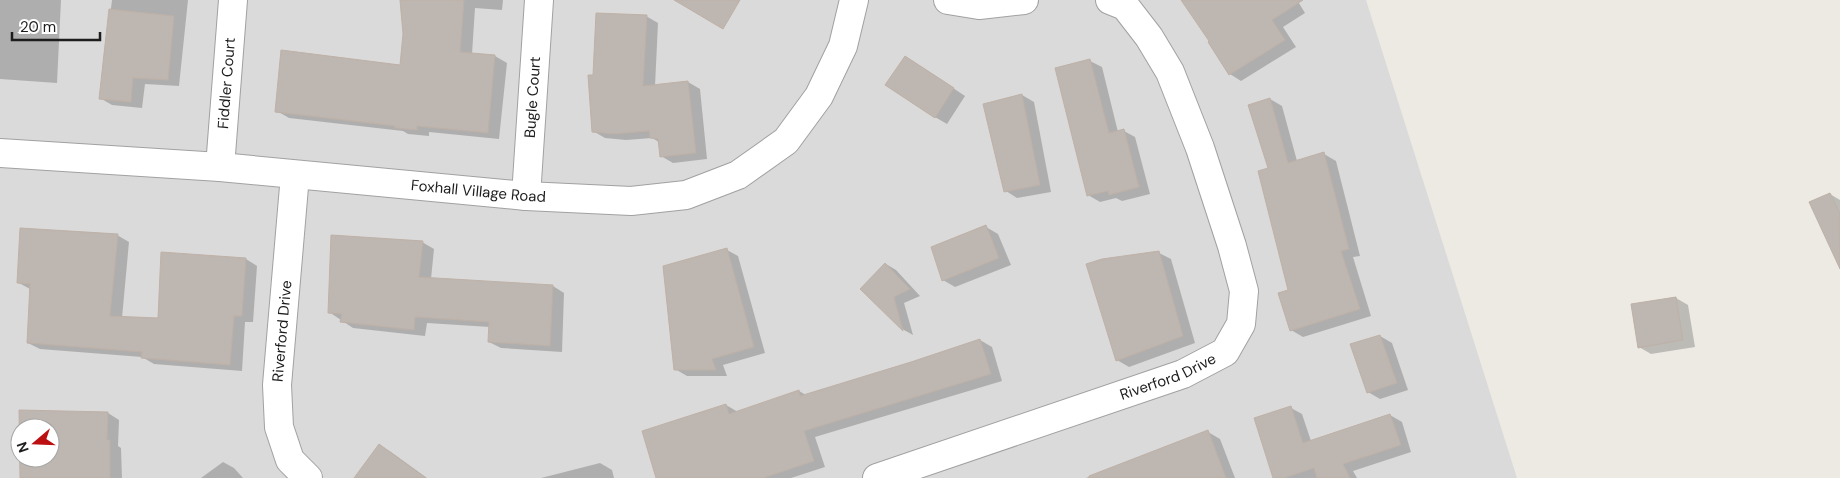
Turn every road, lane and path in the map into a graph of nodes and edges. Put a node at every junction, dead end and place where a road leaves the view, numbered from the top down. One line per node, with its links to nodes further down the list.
1 (233, 0): 8 (street, Fiddler Court)
2 (539, 0): 10 (street, Bugle Court)
3 (854, 0): 10 (street, Foxhall Village Road)
4 (948, 0): 5 (street)
5 (1024, 0)
6 (1110, 0): 12 (street, Riverford Drive)
7 (0, 153): 8 (street, Foxhall Village Road)
8 (220, 167): 9 (street, Foxhall Village Road)
9 (295, 175): 10 (street, Foxhall Village Road); 11 (street, Riverford Drive)
10 (526, 196)
11 (308, 478)
12 (877, 478)

